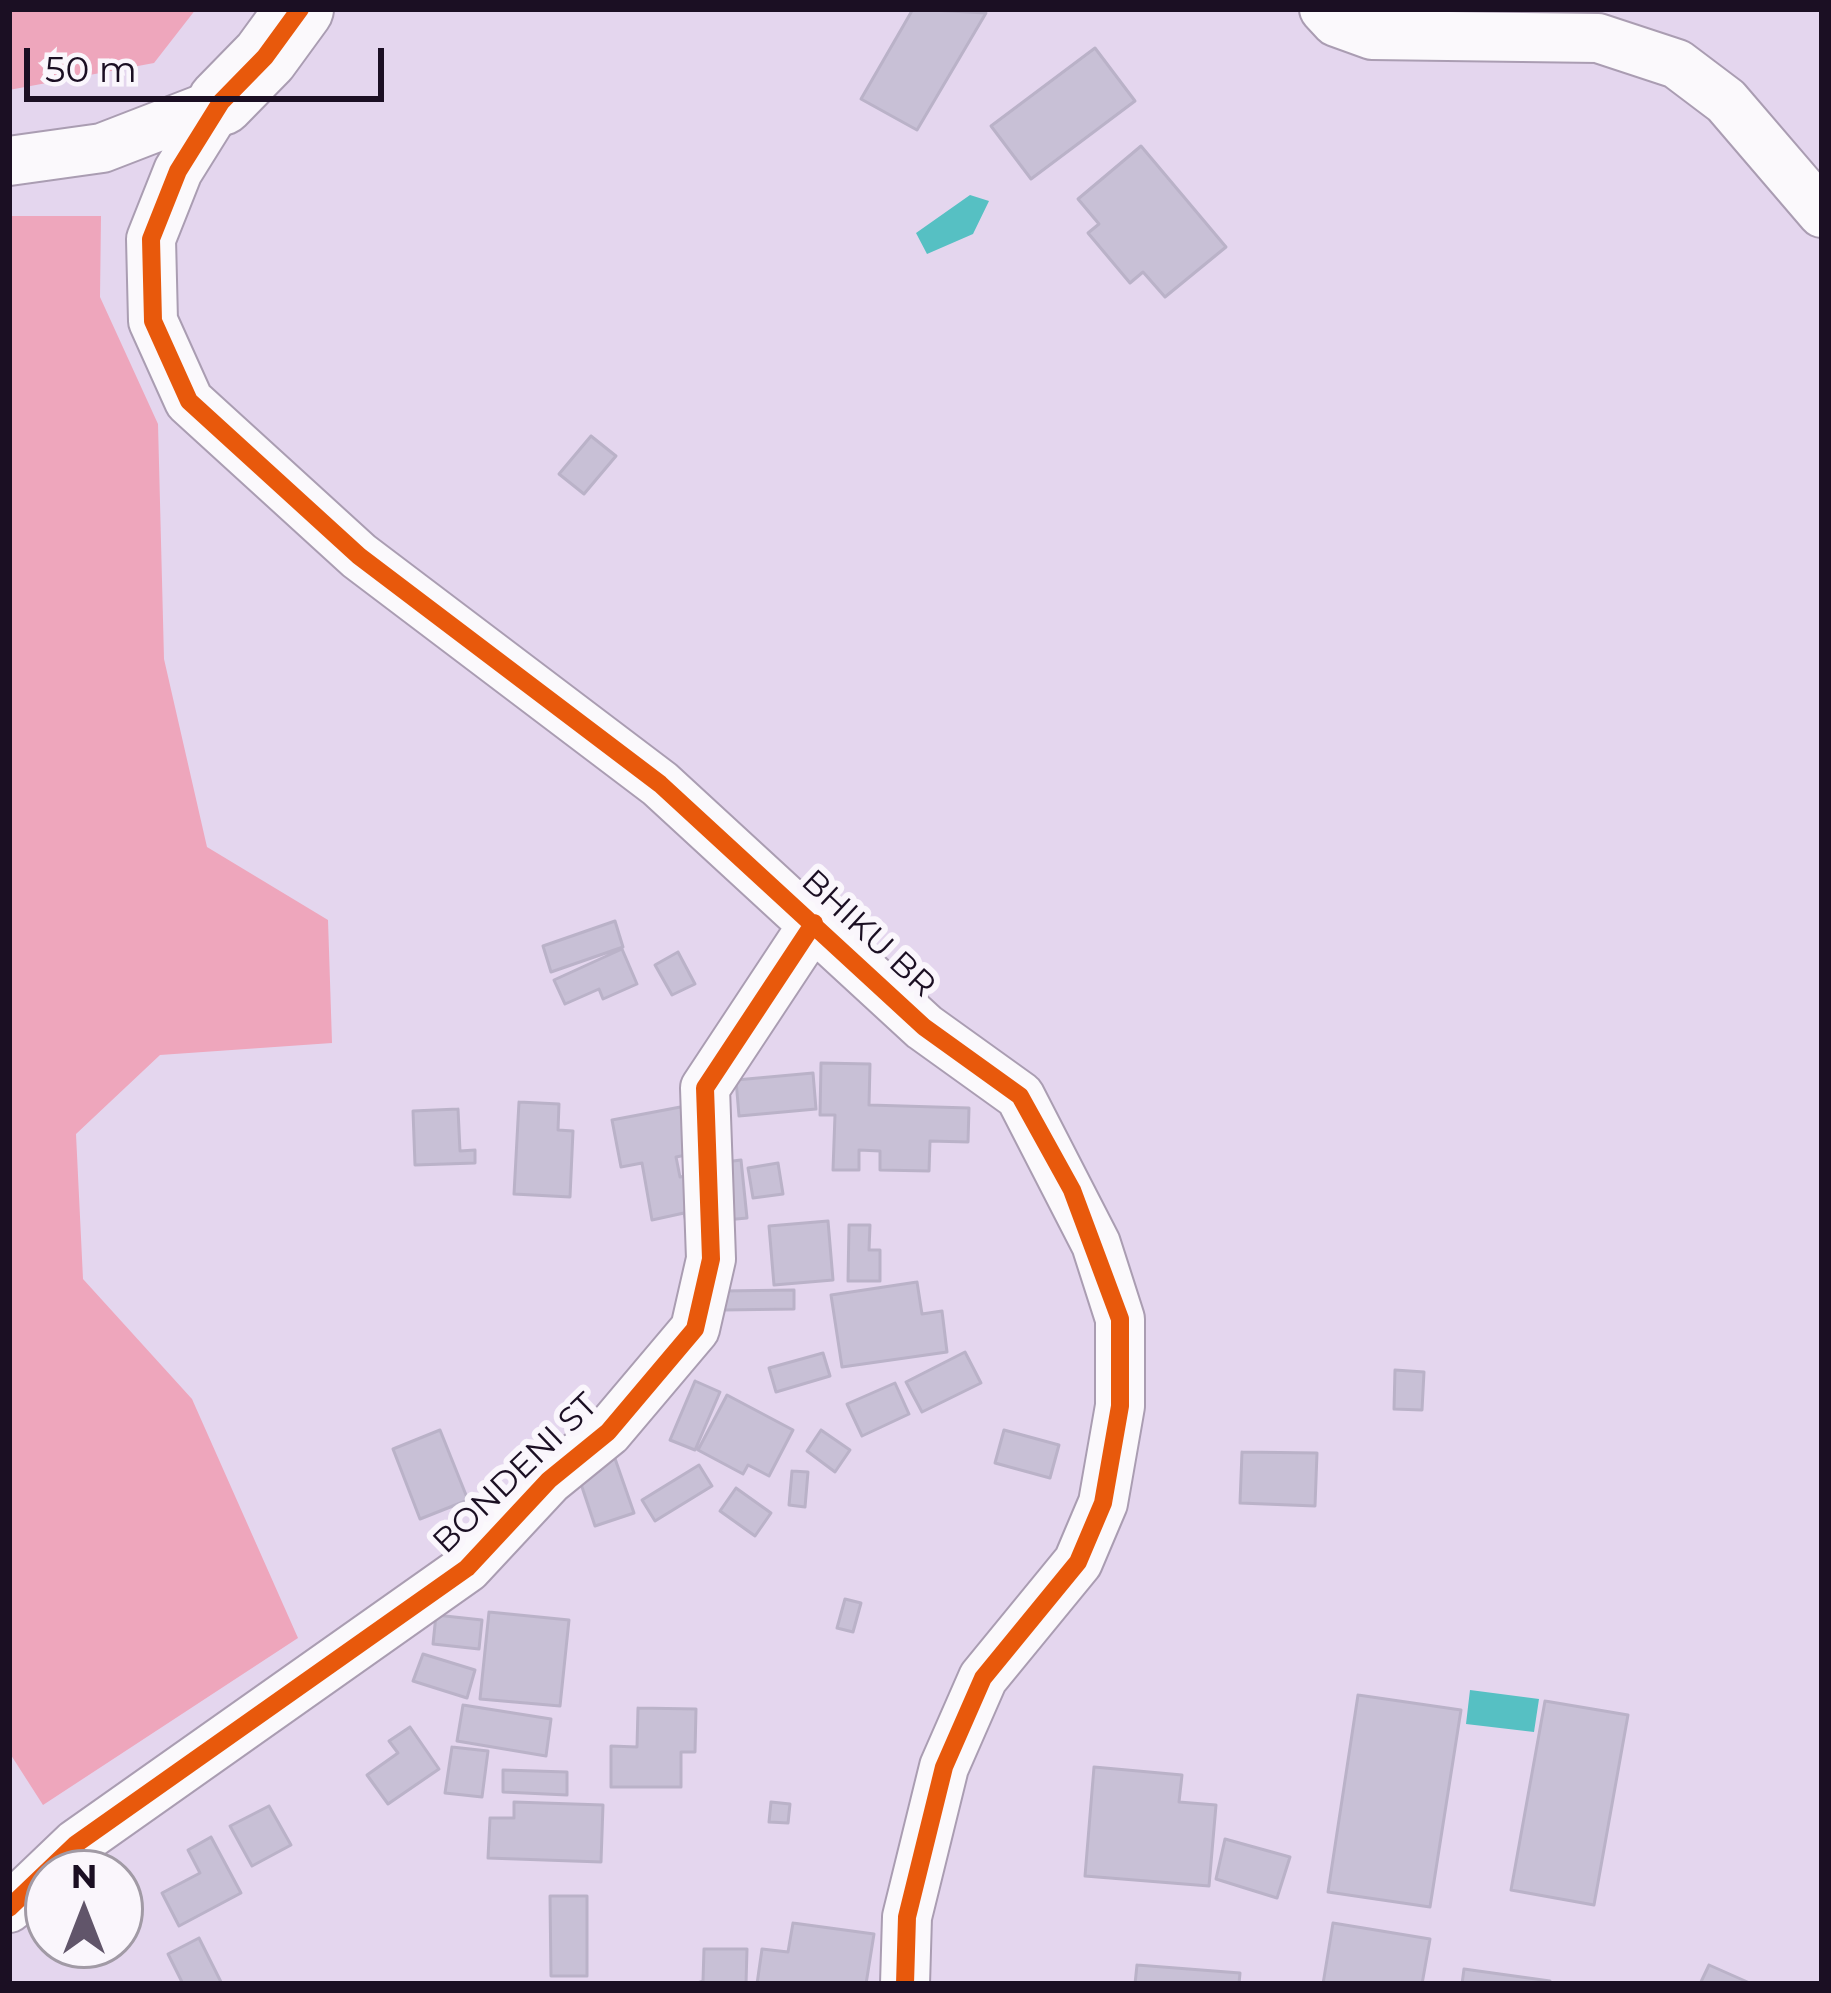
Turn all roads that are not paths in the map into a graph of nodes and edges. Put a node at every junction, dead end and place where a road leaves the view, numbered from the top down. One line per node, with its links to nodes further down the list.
1 (300, 9): 3 (street)
2 (1324, 9): 5 (street)
3 (221, 102): 4 (street); 6 (street, BHIKU BR)
4 (9, 161)
5 (1822, 213)
6 (814, 923): 7 (street, BONDENI ST); 8 (street, BHIKU BR)
7 (14, 1902)
8 (905, 1984)

